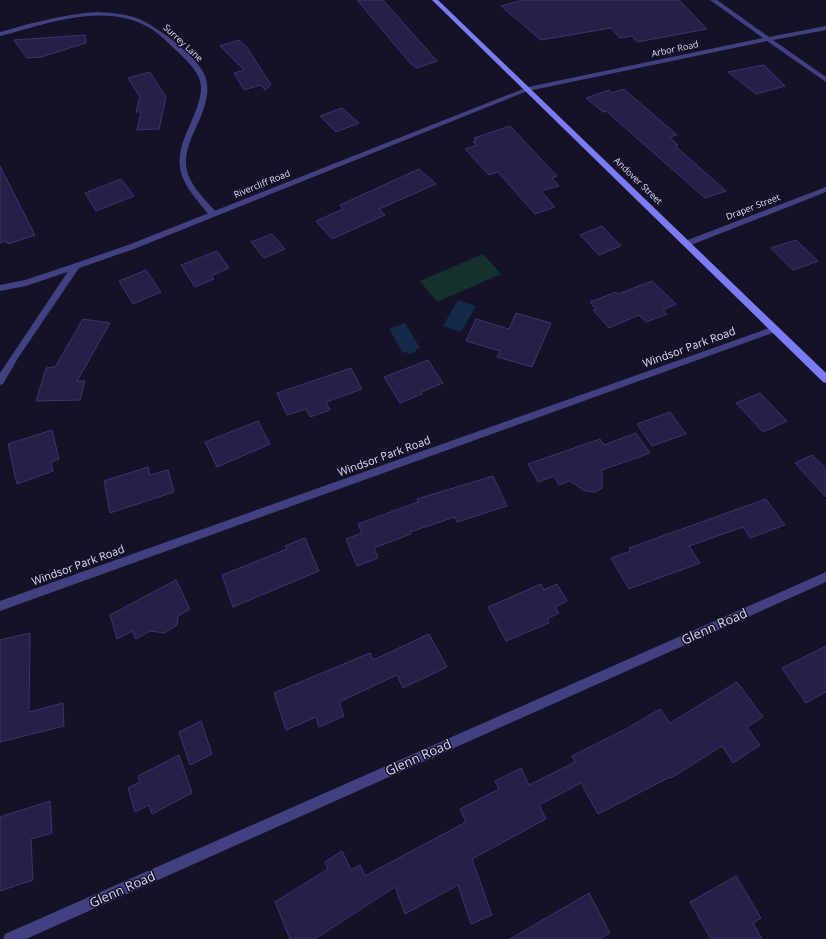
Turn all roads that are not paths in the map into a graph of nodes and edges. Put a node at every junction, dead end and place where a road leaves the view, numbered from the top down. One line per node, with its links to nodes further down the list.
1 (435, 0): 7 (main road, Andover Street)
2 (713, 0): 5 (street)
3 (826, 28): 5 (street, Arbor Road)
4 (0, 34): 9 (street, Surrey Lane)
5 (768, 38): 6 (street); 7 (street, Arbor Road)
6 (826, 80)
7 (528, 89): 9 (street, Rivercliff Road); 10 (main road, Andover Street)
8 (826, 189): 10 (street, Draper Street)
9 (214, 214): 11 (street, Rivercliff Road)
10 (688, 243): 13 (main road, Andover Street)
11 (76, 266): 12 (street, Rivercliff Road); 15 (street)
12 (0, 288)
13 (775, 329): 14 (main road, Andover Street); 17 (street, Windsor Park Road)
14 (826, 378)
15 (0, 381)
16 (826, 577): 18 (street, Glenn Road)
17 (0, 606)
18 (10, 939)

